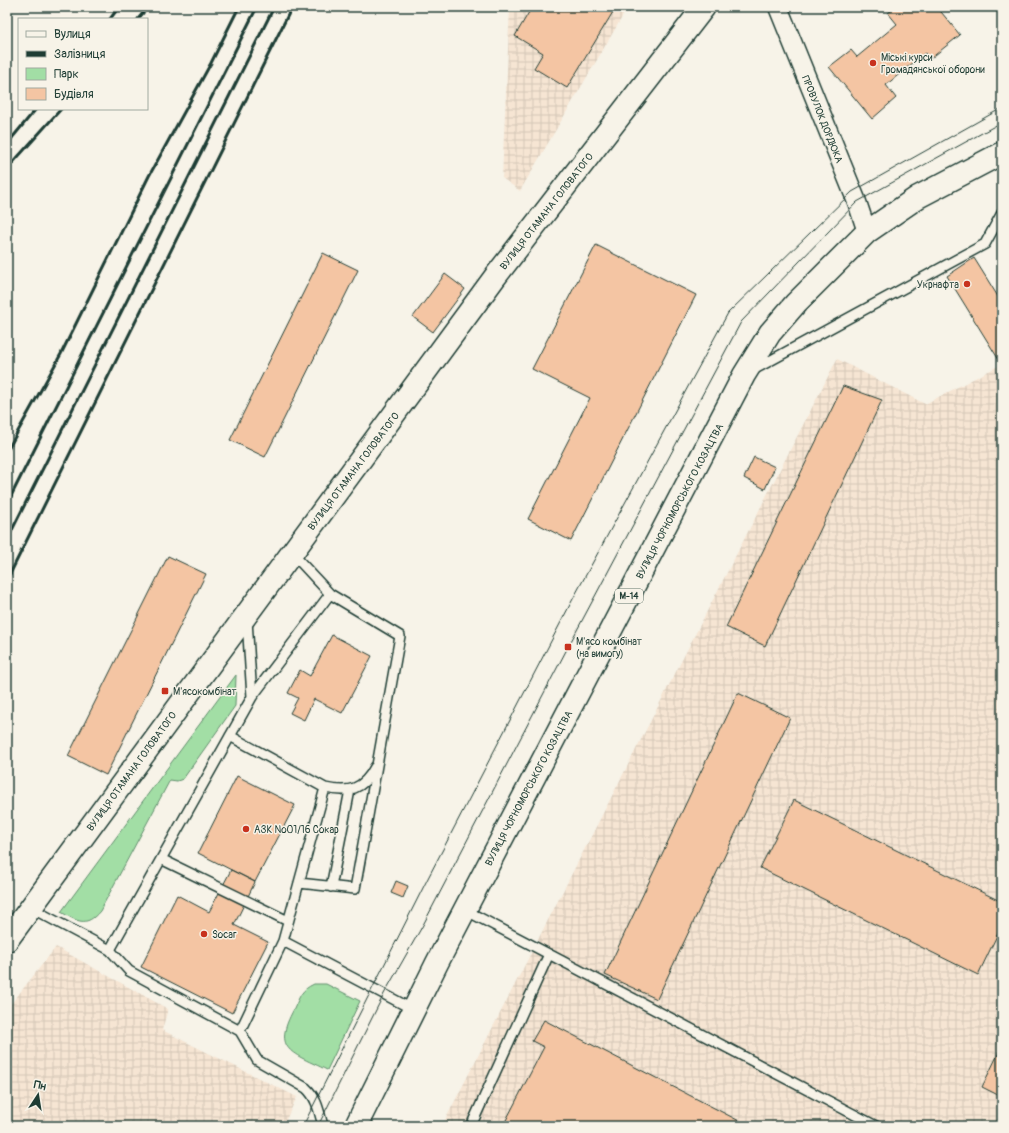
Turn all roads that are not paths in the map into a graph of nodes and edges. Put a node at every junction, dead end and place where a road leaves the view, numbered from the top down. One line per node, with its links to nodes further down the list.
1 (704, 7): 7 (main road, ВУЛИЦЯ ОТАМАНА ГОЛОВАТОГО)
2 (778, 7): 5 (street, ПРОВУЛОК ДОРДЮКА)
3 (1002, 153): 5 (main road, ВУЛИЦЯ ЧОРНОМОРСЬКОГО КОЗАЦТВА / М-14)
4 (1002, 213): 6 (lane)
5 (867, 232): 6 (main road, ВУЛИЦЯ ЧОРНОМОРСЬКОГО КОЗАЦТВА / М-14)
6 (744, 375): 19 (main road, ВУЛИЦЯ ЧОРНОМОРСЬКОГО КОЗАЦТВА / М-14)
7 (292, 553): 8 (lane); 9 (main road, ВУЛИЦЯ ОТАМАНА ГОЛОВАТОГО)
8 (330, 594): 10 (lane); 12 (lane)
9 (246, 615): 10 (lane); 18 (main road, ВУЛИЦЯ ОТАМАНА ГОЛОВАТОГО)
10 (252, 697): 11 (lane)
11 (230, 736): 13 (lane); 15 (lane)
12 (378, 760): 14 (lane); 17 (lane)
13 (325, 788): 14 (lane); 16 (lane)
14 (350, 790): 17 (lane)
15 (161, 859): 20 (lane); 23 (lane)
16 (299, 883): 17 (lane); 20 (lane)
17 (331, 887)
18 (30, 908): 21 (main road, ВУЛИЦЯ ОТАМАНА ГОЛОВАТОГО); 23 (lane)
19 (465, 910): 24 (lane); 25 (main road, ВУЛИЦЯ ЧОРНОМОРСЬКОГО КОЗАЦТВА / М-14)
20 (288, 921): 22 (lane)
21 (7, 940)
22 (283, 941): 25 (lane); 26 (lane)
23 (110, 950): 26 (lane)
24 (549, 954): 29 (lane); 30 (lane)
25 (414, 1010): 28 (main road, ВУЛИЦЯ ЧОРНОМОРСЬКОГО КОЗАЦТВА / М-14)
26 (240, 1031): 27 (lane)
27 (323, 1126)
28 (356, 1126)
29 (471, 1126)
30 (876, 1126)

